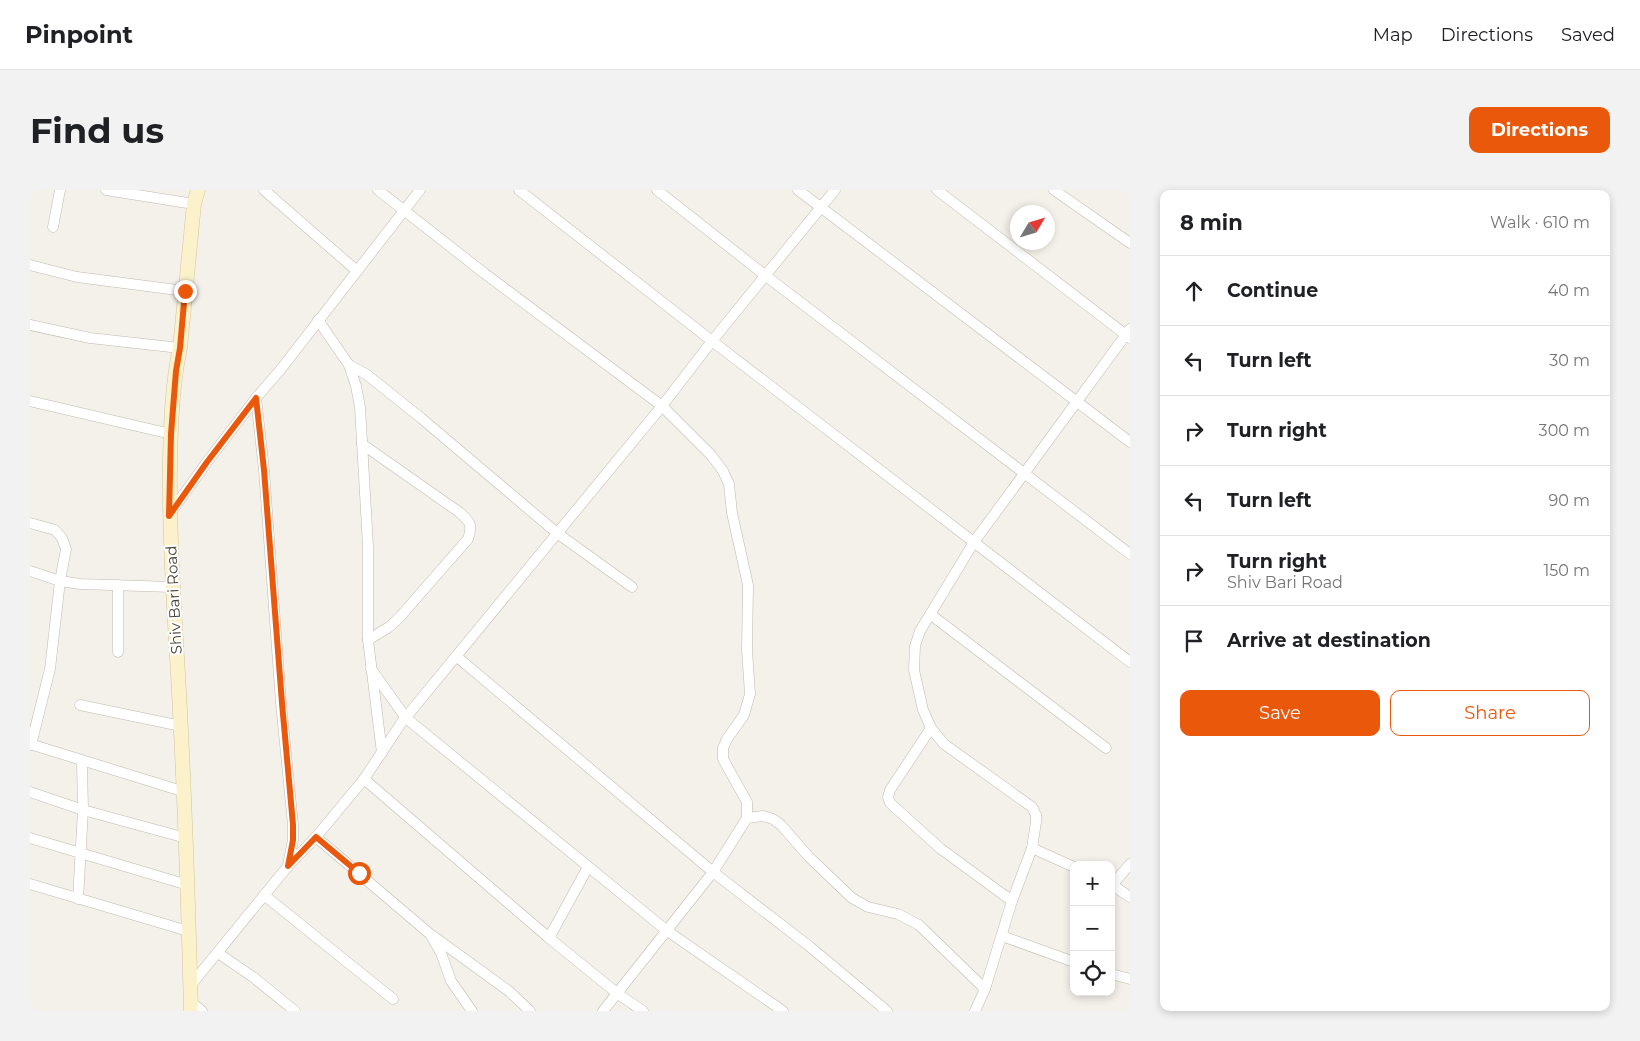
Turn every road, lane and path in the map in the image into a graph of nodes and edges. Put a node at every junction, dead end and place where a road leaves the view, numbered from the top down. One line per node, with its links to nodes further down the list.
1 (60, 190): 16 (street)
2 (106, 190): 13 (street)
3 (198, 190): 13 (street, Shiv Bari Road)
4 (264, 190): 19 (street)
5 (378, 190): 15 (street)
6 (420, 190): 15 (street)
7 (519, 190): 25 (street)
8 (657, 190): 20 (street)
9 (798, 190): 14 (street)
10 (834, 190): 14 (street)
11 (936, 190): 24 (street)
12 (1054, 190): 17 (street)
13 (194, 204): 21 (street, Shiv Bari Road)
14 (820, 206): 20 (street); 30 (street)
15 (403, 211): 19 (street); 31 (street)
16 (53, 227)
17 (1130, 243)
18 (30, 265): 21 (street)
19 (357, 271): 22 (street)
20 (766, 276): 25 (street); 35 (street)
21 (185, 291): 26 (street, Shiv Bari Road)
22 (318, 320): 27 (street); 28 (street)
23 (30, 325): 26 (street)
24 (1128, 334): 30 (street)
25 (712, 341): 31 (street); 39 (street)
26 (180, 348): 32 (street, Shiv Bari Road)
27 (349, 365): 34 (street); 38 (street)
28 (256, 398): 36 (street); 72 (street)
29 (30, 400): 32 (street)
30 (1077, 402): 33 (street); 35 (street)
31 (662, 406): 38 (street); 64 (street)
32 (171, 434): 36 (street, Shiv Bari Road)
33 (1130, 442)
34 (362, 444): 47 (street); 47 (street)
35 (1025, 473): 39 (street); 40 (street)
36 (169, 516): 44 (street, Shiv Bari Road)
37 (30, 523): 42 (street)
38 (557, 533): 45 (street); 49 (street)
39 (974, 542): 46 (street); 50 (street)
40 (1130, 554)
41 (30, 571): 42 (street)
42 (60, 581): 43 (street); 56 (street)
43 (118, 585): 44 (street); 48 (street)
44 (172, 587): 54 (street, Shiv Bari Road)
45 (632, 587)
46 (930, 614): 55 (street); 57 (street)
47 (368, 640): 51 (street)
48 (118, 652)
49 (456, 656): 53 (street); 74 (street)
50 (1130, 662)
51 (371, 669): 53 (street); 58 (street)
52 (80, 705): 54 (street)
53 (406, 718): 58 (street); 73 (street)
54 (181, 726): 62 (street, Shiv Bari Road)
55 (931, 728): 68 (street); 82 (street)
56 (30, 744): 59 (street)
57 (1106, 748)
58 (382, 753): 60 (street)
59 (82, 760): 62 (street); 63 (street)
60 (364, 779): 65 (street); 87 (street)
61 (30, 792): 63 (street)
62 (184, 792): 67 (street, Shiv Bari Road)
63 (82, 810): 67 (street); 69 (street)
64 (747, 818): 74 (street); 93 (street)
65 (316, 837): 72 (street); 85 (street)
66 (30, 838): 69 (street)
67 (186, 838): 77 (street, Shiv Bari Road)
68 (1032, 848): 71 (street); 82 (street)
69 (80, 854): 77 (street); 81 (street)
70 (1130, 864): 75 (street)
71 (1070, 865)
72 (288, 866): 79 (street)
73 (588, 867): 83 (street); 87 (street)
74 (713, 872): 83 (street); 104 (street)
75 (1115, 881)
76 (30, 884): 81 (street)
77 (188, 884): 84 (street, Shiv Bari Road)
78 (1115, 886): 80 (street)
79 (264, 896): 88 (street); 95 (street)
80 (1130, 897)
81 (78, 899): 84 (street)
82 (1012, 902): 86 (street)
83 (666, 930): 94 (street); 103 (street)
84 (188, 931): 92 (street, Shiv Bari Road)
85 (430, 934): 99 (street); 100 (street)
86 (1002, 936): 89 (street); 93 (street)
87 (549, 938): 94 (street)
88 (218, 953): 92 (street); 98 (street)
89 (1070, 961)
90 (1115, 975): 91 (street)
91 (1130, 979)
92 (190, 986): 96 (street, Shiv Bari Road)
93 (985, 989): 105 (street)
94 (618, 994): 101 (street); 102 (street)
95 (392, 1000)
96 (191, 1006): 97 (street)
97 (202, 1011)
98 (295, 1011)
99 (472, 1011)
100 (530, 1011)
101 (603, 1011)
102 (643, 1011)
103 (783, 1011)
104 (887, 1011)
105 (975, 1011)

